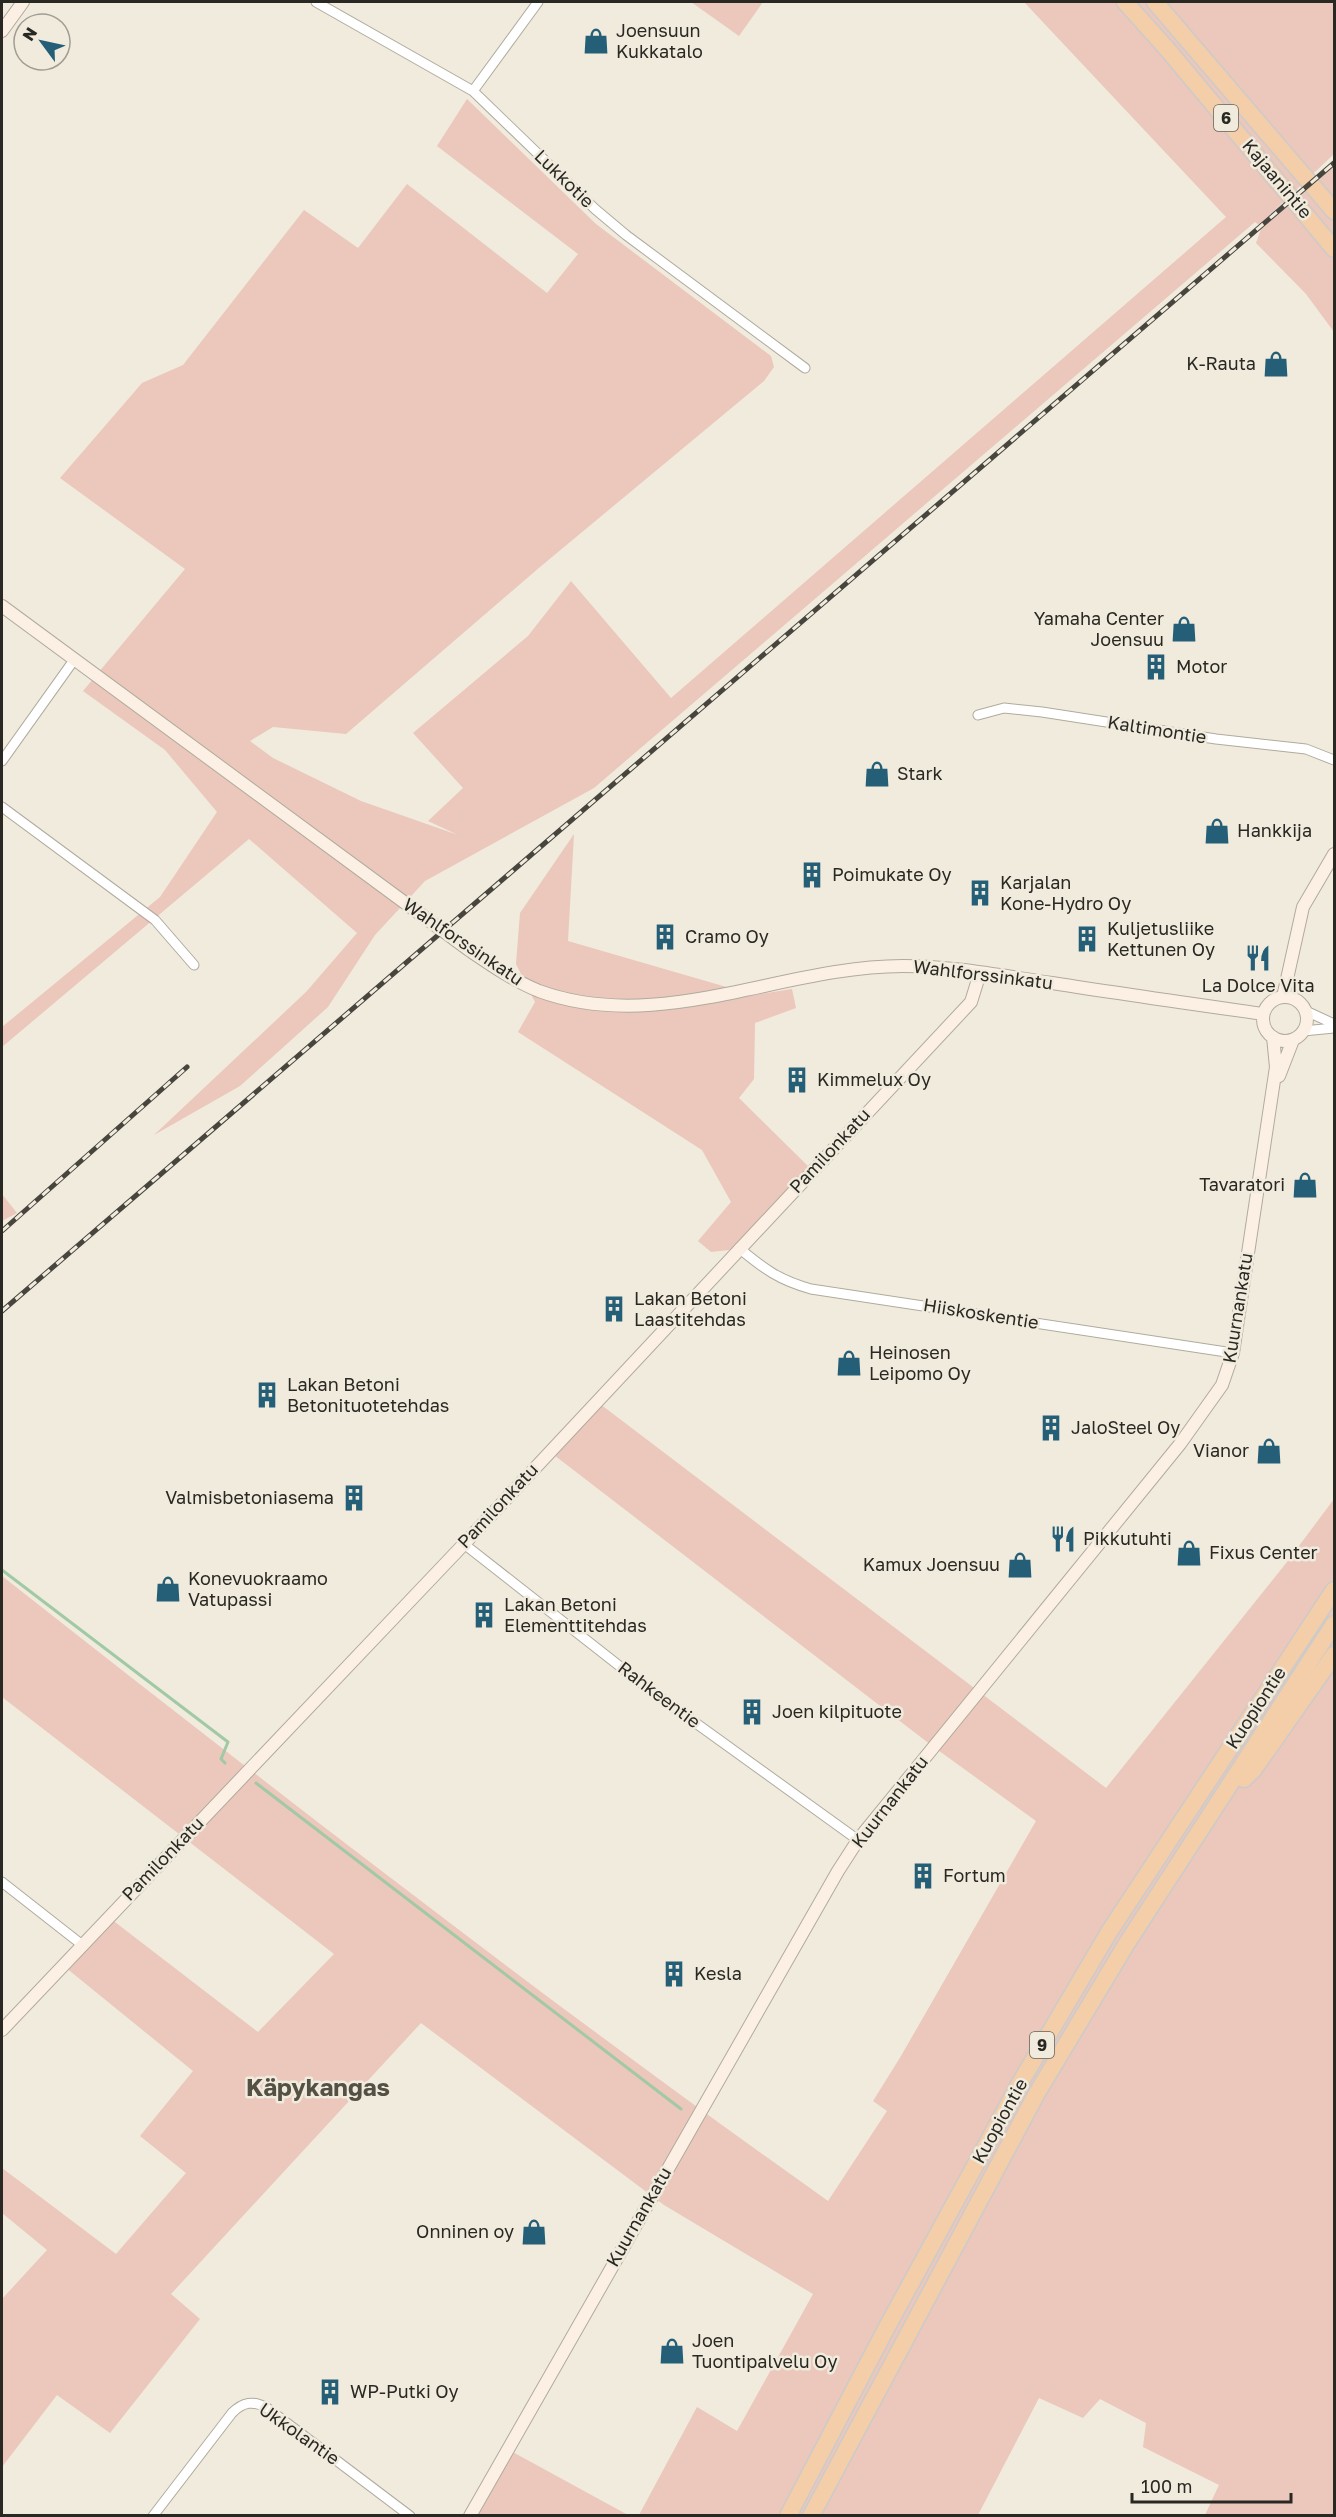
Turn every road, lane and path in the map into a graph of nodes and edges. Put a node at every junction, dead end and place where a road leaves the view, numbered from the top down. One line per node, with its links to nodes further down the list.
1 (22, 2): 6 (street)
2 (316, 2): 7 (street, Lukkotie)
3 (538, 2): 7 (street)
4 (1125, 2): 9 (highway, Kajaanintie / 6)
5 (1155, 2): 8 (highway, Kajaanintie / 6)
6 (2, 31)
7 (473, 91): 10 (street, Lukkotie)
8 (1335, 211)
9 (1335, 249)
10 (805, 368)
11 (2, 606): 12 (street, Wahlforssinkatu)
12 (74, 660): 15 (street); 19 (street, Wahlforssinkatu)
13 (978, 715): 14 (street, Kaltimontie)
14 (1335, 760)
15 (2, 761)
16 (2, 807): 18 (street)
17 (1335, 854): 20 (street)
18 (194, 965)
19 (980, 973): 22 (street, Wahlforssinkatu); 28 (street, Pamilonkatu)
20 (1283, 997): 21 (street); 22 (street)
21 (1306, 1011): 23 (street); 24 (street)
22 (1263, 1014): 25 (street)
23 (1335, 1026): 24 (street)
24 (1304, 1031): 26 (street)
25 (1273, 1037): 26 (street); 27 (street, Kuurnankatu)
26 (1293, 1040): 27 (street, Kuurnankatu)
27 (1272, 1094): 29 (street, Kuurnankatu)
28 (739, 1248): 29 (street, Hiiskoskentie); 30 (street, Pamilonkatu)
29 (1233, 1353): 35 (street, Kuurnankatu)
30 (464, 1544): 35 (street, Rahkeentie); 37 (street, Pamilonkatu)
31 (1335, 1590): 42 (highway, Kuopiontie / 9)
32 (1335, 1624): 34 (highway, Kuopiontie / 9)
33 (1335, 1654): 34 (highway)
34 (1216, 1807): 43 (highway, Kuopiontie / 9)
35 (858, 1840): 41 (street, Kuurnankatu)
36 (2, 1882): 37 (street)
37 (81, 1944): 38 (street, Pamilonkatu)
38 (2, 2030)
39 (153, 2516): 40 (street, Ukkolantie)
40 (410, 2516)
41 (470, 2516)
42 (788, 2516)
43 (811, 2516)

